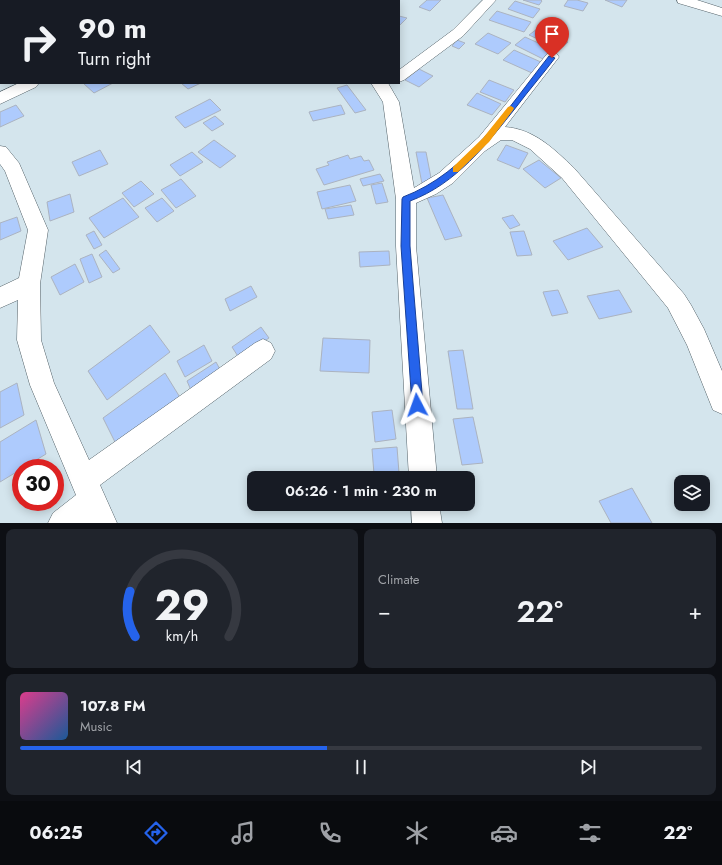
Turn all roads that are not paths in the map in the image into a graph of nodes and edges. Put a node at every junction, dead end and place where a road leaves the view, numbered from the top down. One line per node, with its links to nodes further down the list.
1 (490, 0): 5 (street)
2 (683, 0): 3 (street)
3 (722, 12)
4 (552, 58): 9 (street)
5 (400, 74)
6 (29, 84): 8 (street)
7 (388, 84): 11 (street)
8 (0, 99)
9 (486, 140): 11 (street); 15 (street)
10 (0, 152): 12 (street)
11 (406, 199): 16 (street)
12 (29, 284): 13 (street); 17 (street)
13 (0, 298)
14 (263, 351): 17 (street)
15 (722, 401)
16 (422, 471)
17 (93, 501): 19 (street)
18 (425, 511): 20 (street)
19 (63, 523)
20 (426, 523)

